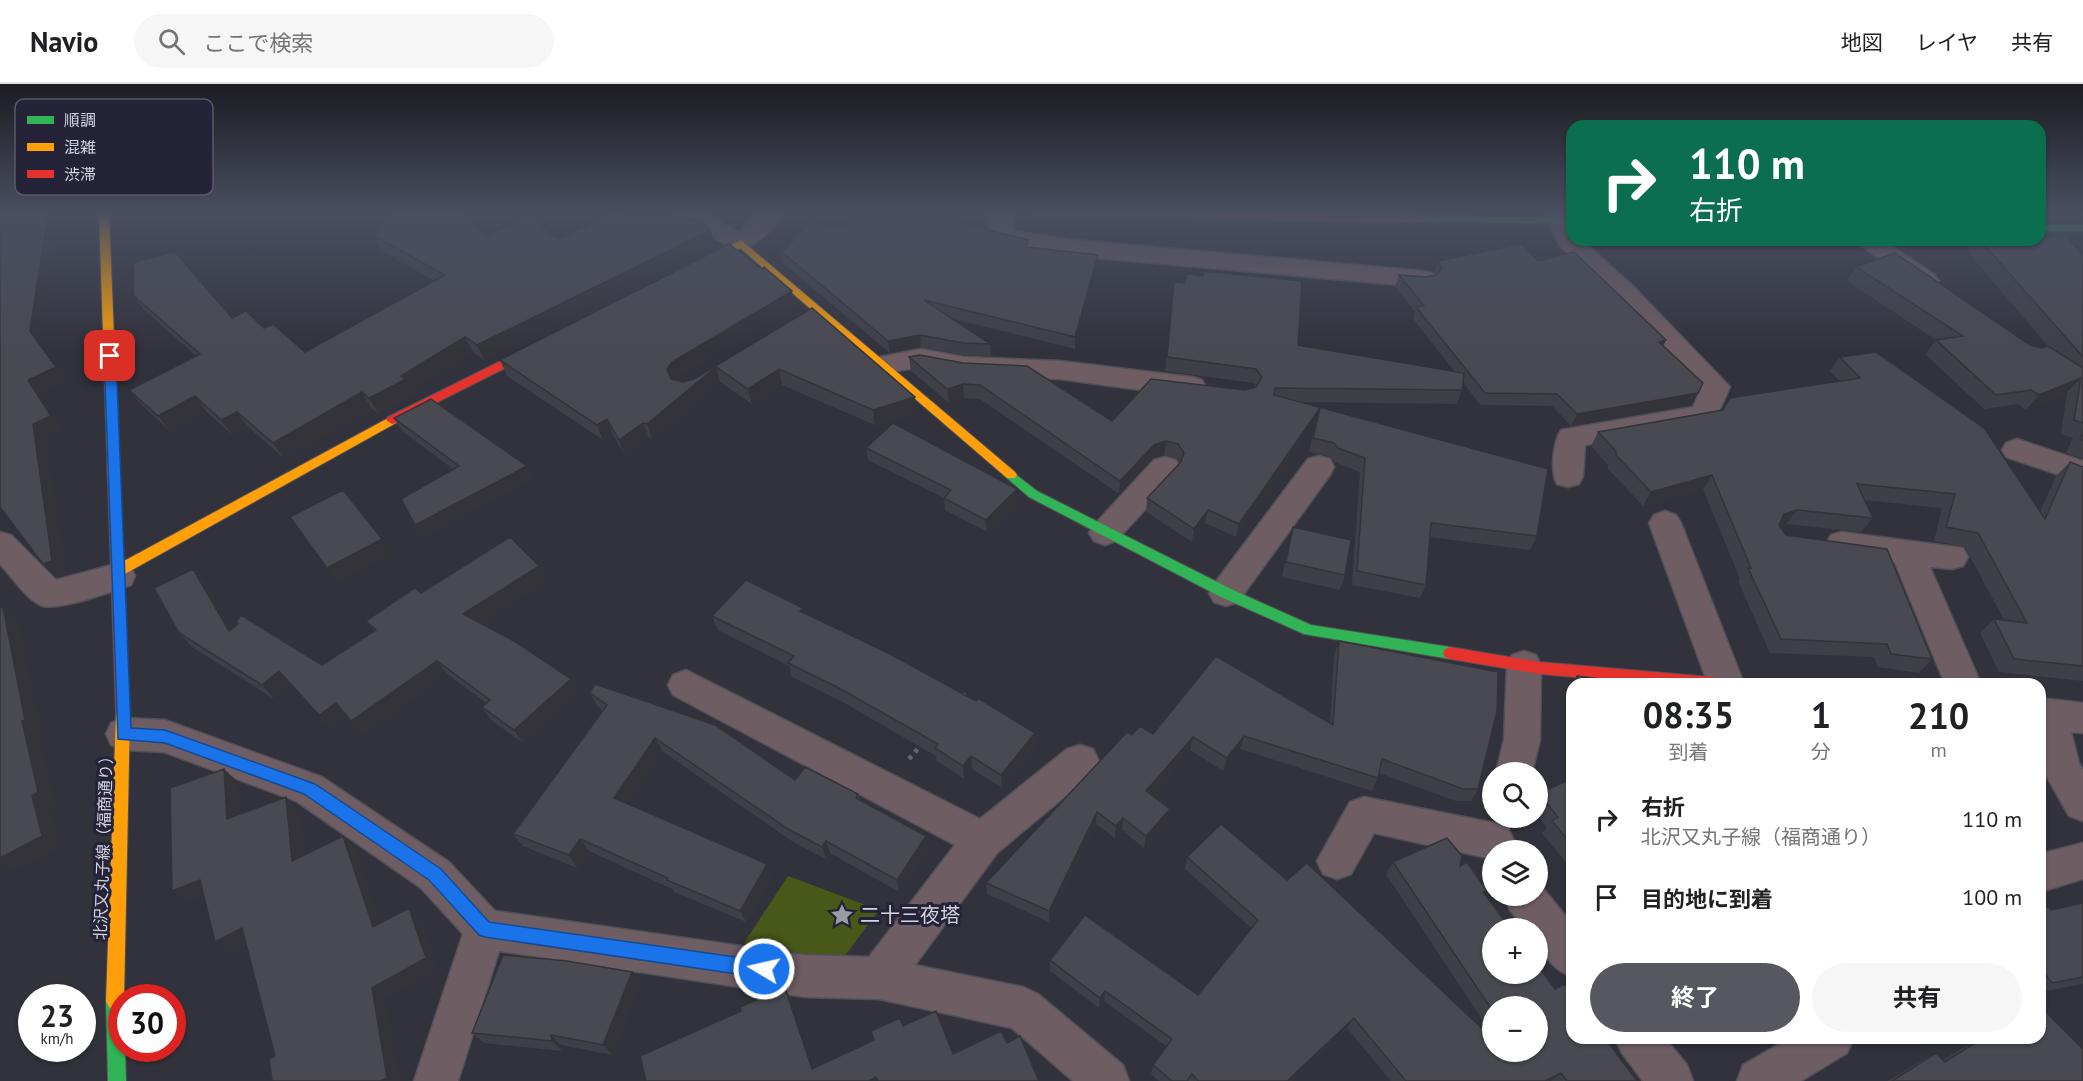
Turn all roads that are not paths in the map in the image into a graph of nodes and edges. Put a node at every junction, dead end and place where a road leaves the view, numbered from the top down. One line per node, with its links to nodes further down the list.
1 (106, 260): 24 (street, 北沢又丸子線（福商通り）)
2 (708, 260): 7 (street)
3 (757, 260): 11 (street)
4 (1204, 260): 8 (street)
5 (1589, 260): 17 (street)
6 (1895, 260): 9 (street)
7 (678, 275)
8 (1423, 279)
9 (1945, 294)
10 (553, 339): 24 (street)
11 (885, 364): 12 (street); 19 (street)
12 (1221, 390)
13 (2017, 450): 16 (street)
14 (1319, 466): 25 (street)
15 (1165, 468): 19 (street)
16 (2083, 472)
17 (1568, 476)
18 (1665, 523): 28 (street)
19 (1105, 533): 25 (street)
20 (1809, 540): 22 (street)
21 (0, 544): 24 (street)
22 (1907, 552): 23 (street); 29 (street)
23 (1952, 557)
24 (119, 573): 32 (street, 北沢又丸子線（福商通り）)
25 (1226, 593): 26 (street)
26 (1524, 664): 27 (street); 34 (street)
27 (1663, 678)
28 (1724, 678)
29 (1960, 678)
30 (686, 685): 37 (street)
31 (2057, 715): 35 (street)
32 (124, 734): 42 (street); 47 (street, 北沢又丸子線（福商通り）)
33 (1080, 761): 37 (street)
34 (1516, 762)
35 (2083, 804)
36 (1498, 836): 38 (street)
37 (983, 840): 44 (street)
38 (1337, 861)
39 (2083, 861): 40 (street)
40 (2046, 871)
41 (1532, 906): 43 (street)
42 (485, 929): 44 (street); 48 (street)
43 (1566, 948)
44 (879, 978): 49 (street)
45 (1642, 1044): 50 (street)
46 (1822, 1044): 51 (street)
47 (117, 1081)
48 (436, 1081)
49 (1107, 1081)
50 (1671, 1081)
51 (1759, 1081)

